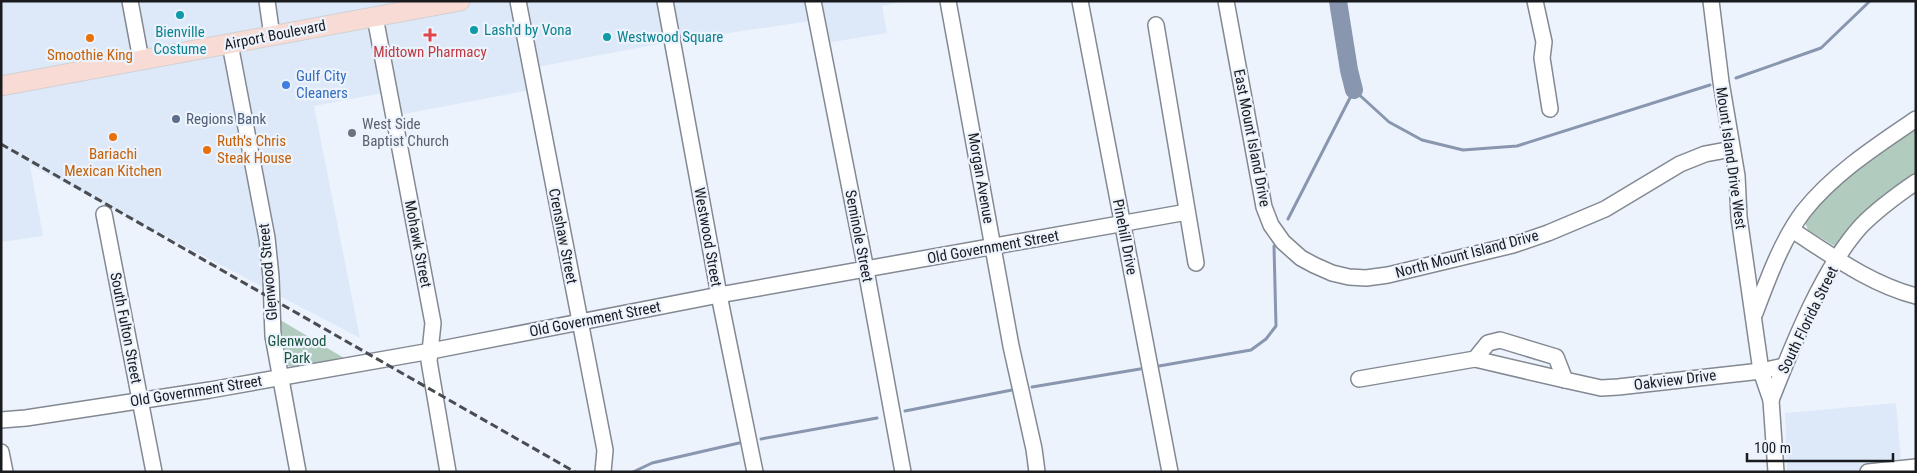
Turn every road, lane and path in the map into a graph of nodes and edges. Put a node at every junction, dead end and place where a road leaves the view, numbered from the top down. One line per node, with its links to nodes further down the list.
1 (130, 1): 19 (street)
2 (266, 1): 16 (street)
3 (460, 1): 13 (main road, Airport Boulevard)
4 (518, 1): 37 (street, Crenshaw Street)
5 (665, 1): 34 (street, Westwood Street)
6 (812, 1): 32 (street, Seminole Street)
7 (948, 1): 29 (street, Morgan Avenue)
8 (1080, 1): 27 (street, Pinehill Drive)
9 (1226, 1): 33 (street, East Mount Island Drive)
10 (1528, 1): 18 (street)
11 (1535, 1): 18 (street)
12 (1711, 1): 23 (street, Mount Island Drive West)
13 (403, 6): 14 (main road, Airport Boulevard)
14 (375, 17): 16 (main road, Airport Boulevard); 38 (street, Mohawk Street)
15 (1156, 25): 25 (street)
16 (272, 36): 17 (main road, Airport Boulevard)
17 (230, 44): 19 (main road, Airport Boulevard); 42 (street, Glenwood Street)
18 (1542, 58): 21 (street)
19 (141, 60): 20 (main road, Airport Boulevard)
20 (1, 86)
21 (1550, 109)
22 (1916, 119): 28 (street)
23 (1732, 149): 33 (street, North Mount Island Drive); 36 (street, Mount Island Drive West)
24 (1916, 182): 30 (street, South Florida Street)
25 (1187, 212): 27 (street, Old Government Street); 31 (street)
26 (104, 214): 46 (street, South Fulton Street)
27 (1122, 224): 29 (street, Old Government Street); 58 (street, Pinehill Drive)
28 (1792, 230): 30 (street); 36 (street)
29 (994, 247): 32 (street, Old Government Street); 57 (street, Morgan Avenue)
30 (1837, 259): 35 (street); 40 (street, South Florida Street)
31 (1196, 263)
32 (866, 270): 34 (street, Old Government Street); 56 (street, Seminole Street)
33 (1332, 273)
34 (719, 295): 37 (street, Old Government Street); 55 (street, Westwood Street)
35 (1916, 296)
36 (1754, 315): 41 (street, South Florida Street)
37 (580, 323): 38 (street, Old Government Street); 54 (street, Crenshaw Street)
38 (431, 351): 42 (street, Old Government Street); 53 (street, Mohawk Street)
39 (1475, 360): 43 (street, Oakview Drive); 44 (street, Oakview Drive); 44 (street)
40 (1784, 366): 41 (street, Oakview Drive); 45 (street, South Florida Street)
41 (1762, 371): 44 (street, Oakview Drive); 45 (street, South Florida Street)
42 (281, 377): 46 (street, Old Government Street); 52 (street, Glenwood Street)
43 (1359, 378)
44 (1565, 380)
45 (1771, 400): 59 (street, South Florida Street)
46 (140, 401): 47 (street, Old Government Street); 51 (street, South Fulton Street)
47 (1, 420)
48 (1, 452): 50 (street)
49 (1916, 466): 60 (street)
50 (5, 472)
51 (154, 472)
52 (298, 472)
53 (448, 472)
54 (603, 472)
55 (755, 472)
56 (903, 472)
57 (1038, 472)
58 (1170, 472)
59 (1776, 472)
60 (1868, 472)

